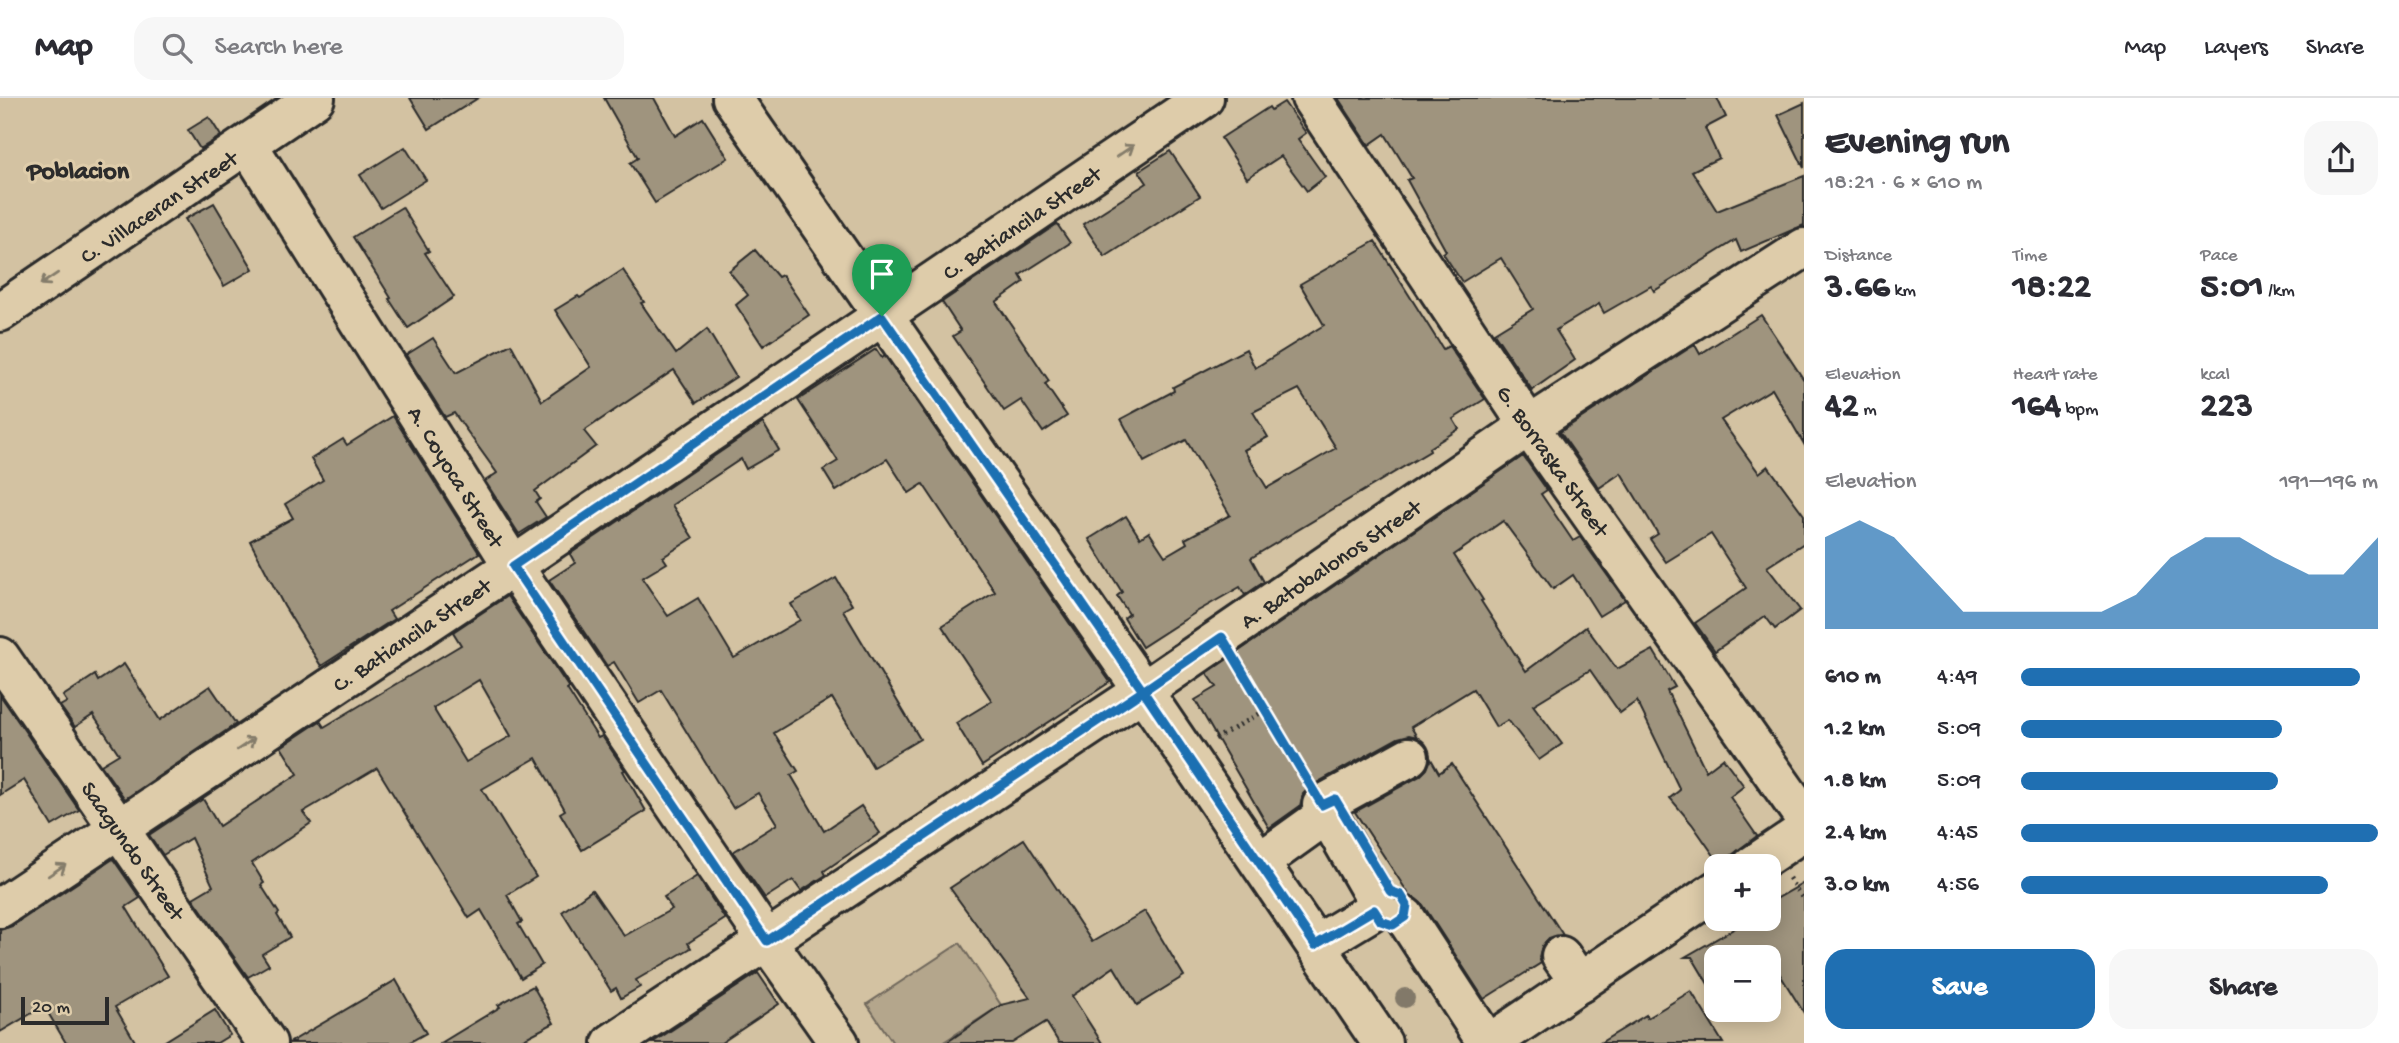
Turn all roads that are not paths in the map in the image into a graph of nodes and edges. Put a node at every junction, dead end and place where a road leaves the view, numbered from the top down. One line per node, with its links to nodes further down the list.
1 (315, 98): 5 (street, C. Villaceran Street)
2 (732, 98): 8 (street)
3 (1204, 98): 8 (street, C. Batiancila Street, one-way to 3)
4 (1311, 98): 9 (street, G. Borraska Street)
5 (248, 145): 7 (street, C. Villaceran Street, one-way to 7); 10 (street, A. Coyoca Street)
6 (1804, 248): 9 (street, A. Batobalonos Street)
7 (0, 312)
8 (882, 316): 10 (street, C. Batiancila Street); 12 (street)
9 (1529, 426): 12 (street, A. Batobalonos Street); 15 (street, G. Borraska Street)
10 (513, 566): 16 (street, C. Batiancila Street, one-way to 10); 23 (street, A. Coyoca Street)
11 (0, 657): 16 (street, Saagundo Street)
12 (1143, 691): 19 (street); 23 (street, A. Batobalonos Street)
13 (1409, 757): 14 (street)
14 (1328, 806): 19 (street); 22 (street)
15 (1804, 817)
16 (119, 828): 21 (street, C. Batiancila Street, one-way to 16); 25 (street, Saagundo Street)
17 (1804, 831): 18 (street)
18 (1770, 854)
19 (1261, 862): 24 (street)
20 (1704, 897): 30 (street)
21 (0, 908)
22 (1387, 911): 24 (street); 29 (street); 30 (street)
23 (767, 941): 26 (street, A. Batobalonos Street); 27 (street, A. Coyoca Street)
24 (1323, 955): 28 (street)
25 (267, 1043)
26 (612, 1043)
27 (839, 1043)
28 (1382, 1043)
29 (1468, 1043)
30 (1489, 1043)

